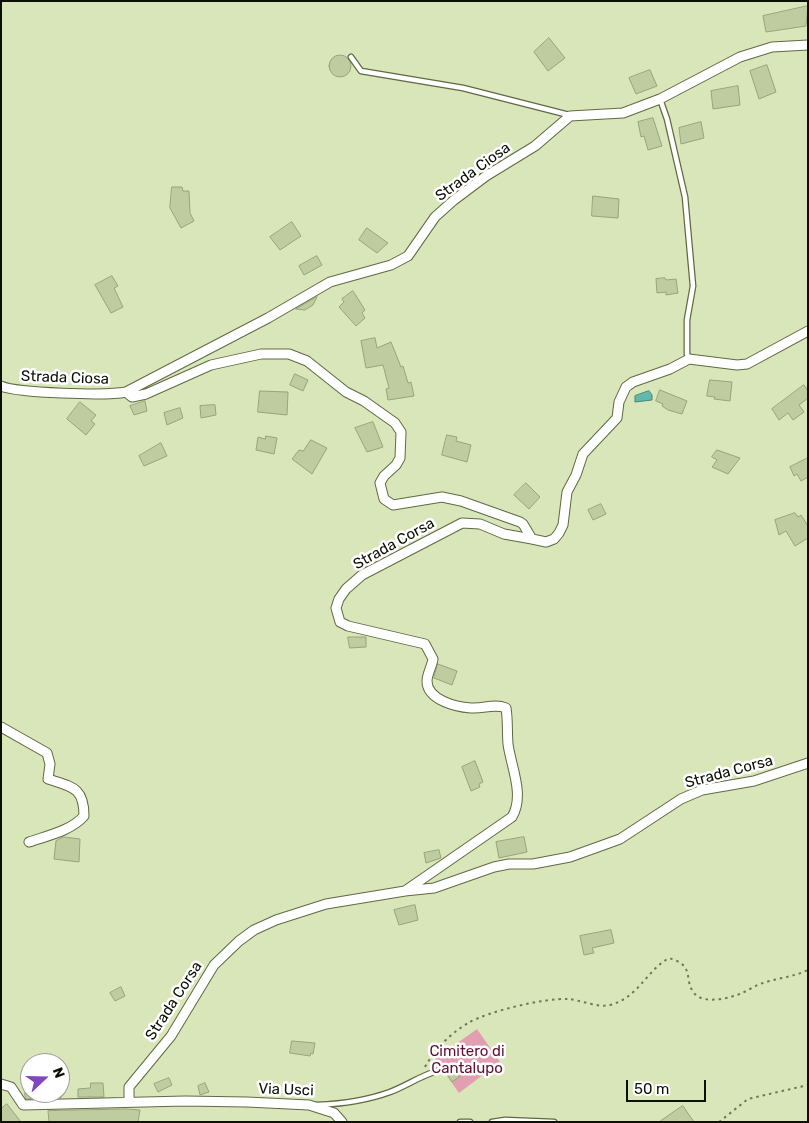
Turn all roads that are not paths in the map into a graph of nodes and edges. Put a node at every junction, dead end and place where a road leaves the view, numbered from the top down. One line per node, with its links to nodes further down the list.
1 (808, 45): 3 (street)
2 (351, 57): 4 (lane)
3 (660, 99): 4 (street); 6 (lane)
4 (570, 116): 8 (street, Strada Ciosa)
5 (808, 331): 6 (street)
6 (689, 359): 9 (street, Strada Corsa)
7 (1, 386): 8 (street, Strada Ciosa)
8 (126, 392): 9 (street, Strada Corsa)
9 (532, 539): 13 (street, Strada Corsa)
10 (1, 727): 12 (street)
11 (808, 763): 13 (street, Strada Corsa)
12 (29, 842)
13 (405, 891): 16 (street, Strada Corsa)
14 (437, 1071): 17 (lane, Via Usci)
15 (1, 1084): 16 (street, Via Usci)
16 (129, 1102): 17 (street, Via Usci)
17 (309, 1105): 18 (street)
18 (342, 1122)
19 (460, 1122): 20 (lane)
20 (470, 1122)
21 (492, 1122): 22 (lane)
22 (554, 1122)

